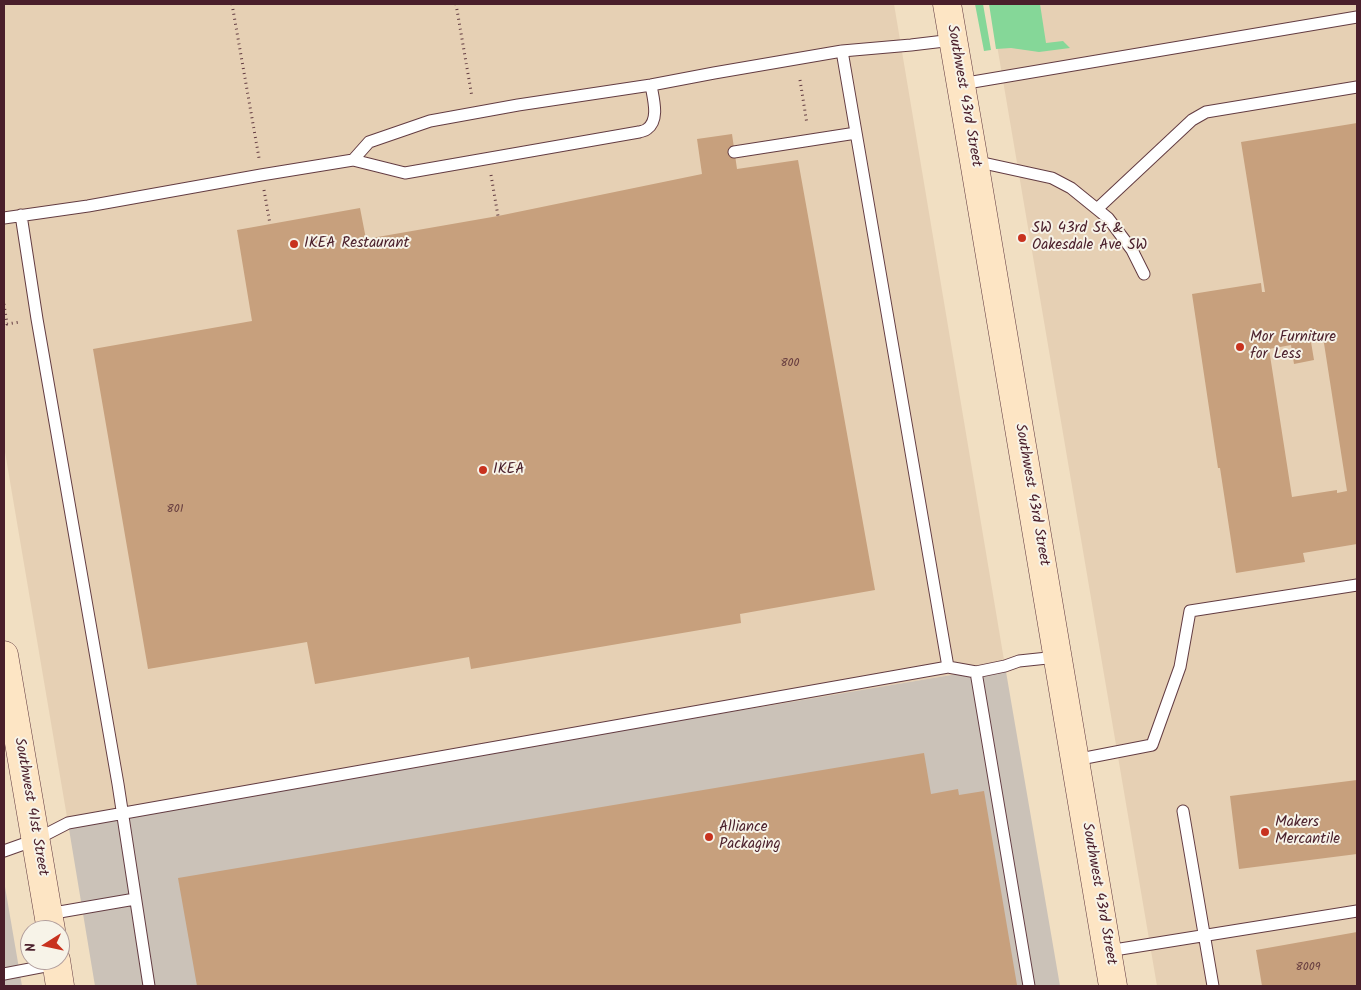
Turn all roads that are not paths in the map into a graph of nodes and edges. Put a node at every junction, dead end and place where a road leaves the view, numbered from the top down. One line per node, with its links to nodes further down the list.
1 (947, 4): 3 (main road, Southwest 43rd Street)
2 (1357, 17): 5 (lane)
3 (953, 40): 4 (lane); 5 (main road, Southwest 43rd Street)
4 (842, 51): 6 (lane); 8 (lane)
5 (961, 84): 11 (main road, Southwest 43rd Street)
6 (650, 86): 10 (lane); 10 (lane)
7 (1357, 87): 12 (lane)
8 (856, 133): 9 (lane); 19 (lane)
9 (734, 152)
10 (353, 160): 13 (lane)
11 (974, 161): 12 (lane); 18 (main road, Southwest 43rd Street)
12 (1097, 209): 15 (lane)
13 (21, 215): 14 (lane); 24 (lane)
14 (4, 218)
15 (1144, 274)
16 (1357, 585): 22 (lane)
17 (4, 655): 21 (main road, Southwest 41st Street)
18 (1058, 657): 20 (lane); 22 (main road, Southwest 43rd Street)
19 (948, 667): 20 (lane); 24 (lane)
20 (976, 672): 36 (lane)
21 (8, 702): 25 (main road, Southwest 41st Street)
22 (1075, 760): 32 (main road, Southwest 43rd Street)
23 (1183, 811): 31 (lane)
24 (122, 814): 25 (lane); 27 (lane)
25 (35, 840): 26 (lane); 29 (main road, Southwest 41st Street)
26 (4, 851)
27 (135, 899): 30 (lane); 35 (lane)
28 (1357, 911): 31 (lane)
29 (49, 920)
30 (56, 920)
31 (1204, 936): 32 (lane); 38 (lane)
32 (1108, 951): 37 (main road, Southwest 43rd Street)
33 (57, 970): 34 (lane)
34 (4, 974)
35 (150, 986)
36 (1029, 986)
37 (1114, 986)
38 (1213, 986)

